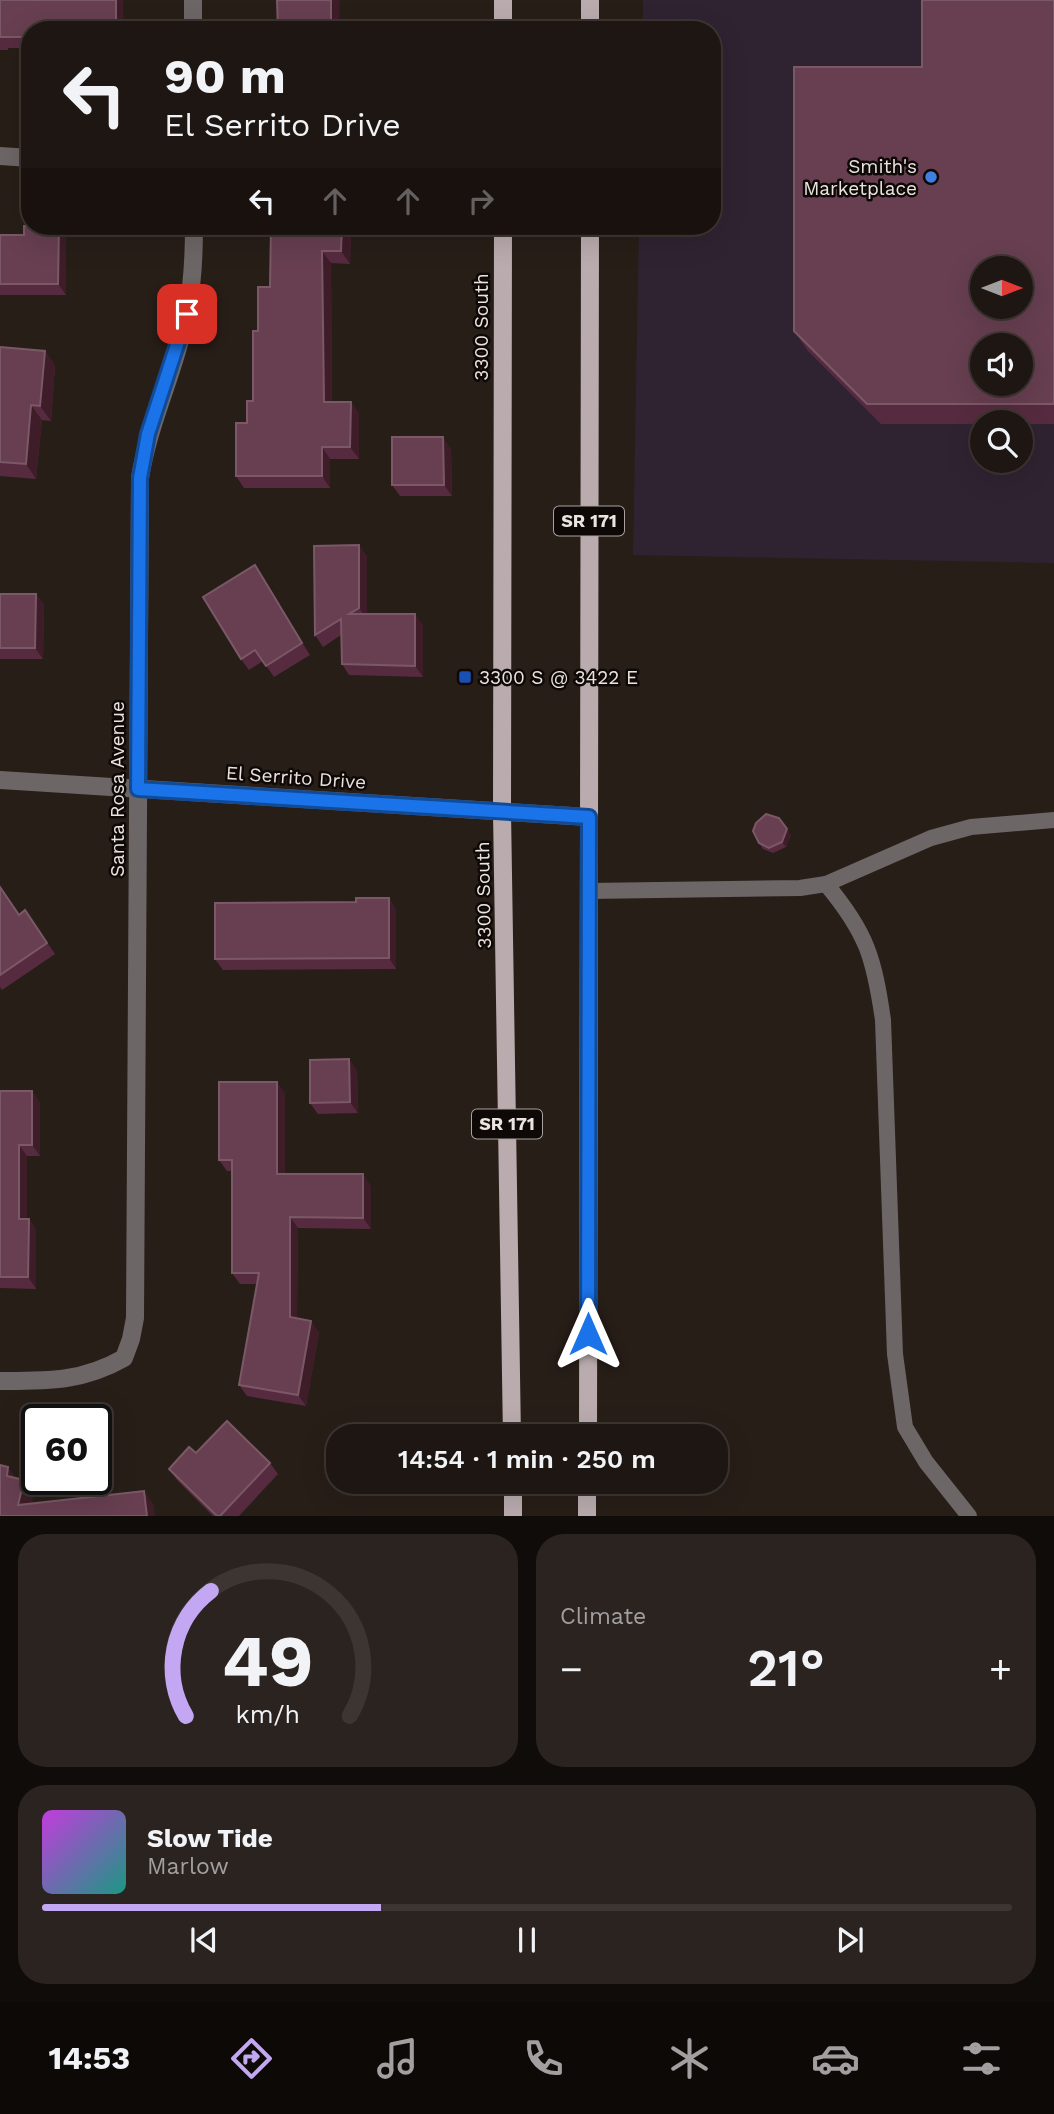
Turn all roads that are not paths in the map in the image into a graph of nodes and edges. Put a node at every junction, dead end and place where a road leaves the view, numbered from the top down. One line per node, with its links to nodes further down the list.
1 (193, 0): 4 (street)
2 (503, 0): 5 (main road)
3 (590, 0): 6 (main road)
4 (193, 21)
5 (503, 21)
6 (590, 21)
7 (0, 156): 8 (street)
8 (21, 157)
9 (194, 235): 13 (street, Santa Rosa Avenue)
10 (503, 235): 14 (main road, 3300 South / SR 171)
11 (590, 235): 15 (main road, SR 171)
12 (0, 780): 13 (street, El Serrito Drive)
13 (138, 789): 14 (street, El Serrito Drive); 19 (street, Santa Rosa Avenue)
14 (502, 812): 15 (street, El Serrito Drive); 20 (main road, 3300 South / SR 171)
15 (589, 817): 18 (main road, SR 171)
16 (1054, 820): 17 (lane)
17 (826, 884): 18 (lane); 26 (lane)
18 (589, 891): 21 (main road, SR 171)
19 (0, 1381)
20 (512, 1424)
21 (587, 1424)
22 (513, 1494): 24 (main road)
23 (587, 1494): 25 (main road)
24 (513, 1516)
25 (587, 1516)
26 (969, 1516)

